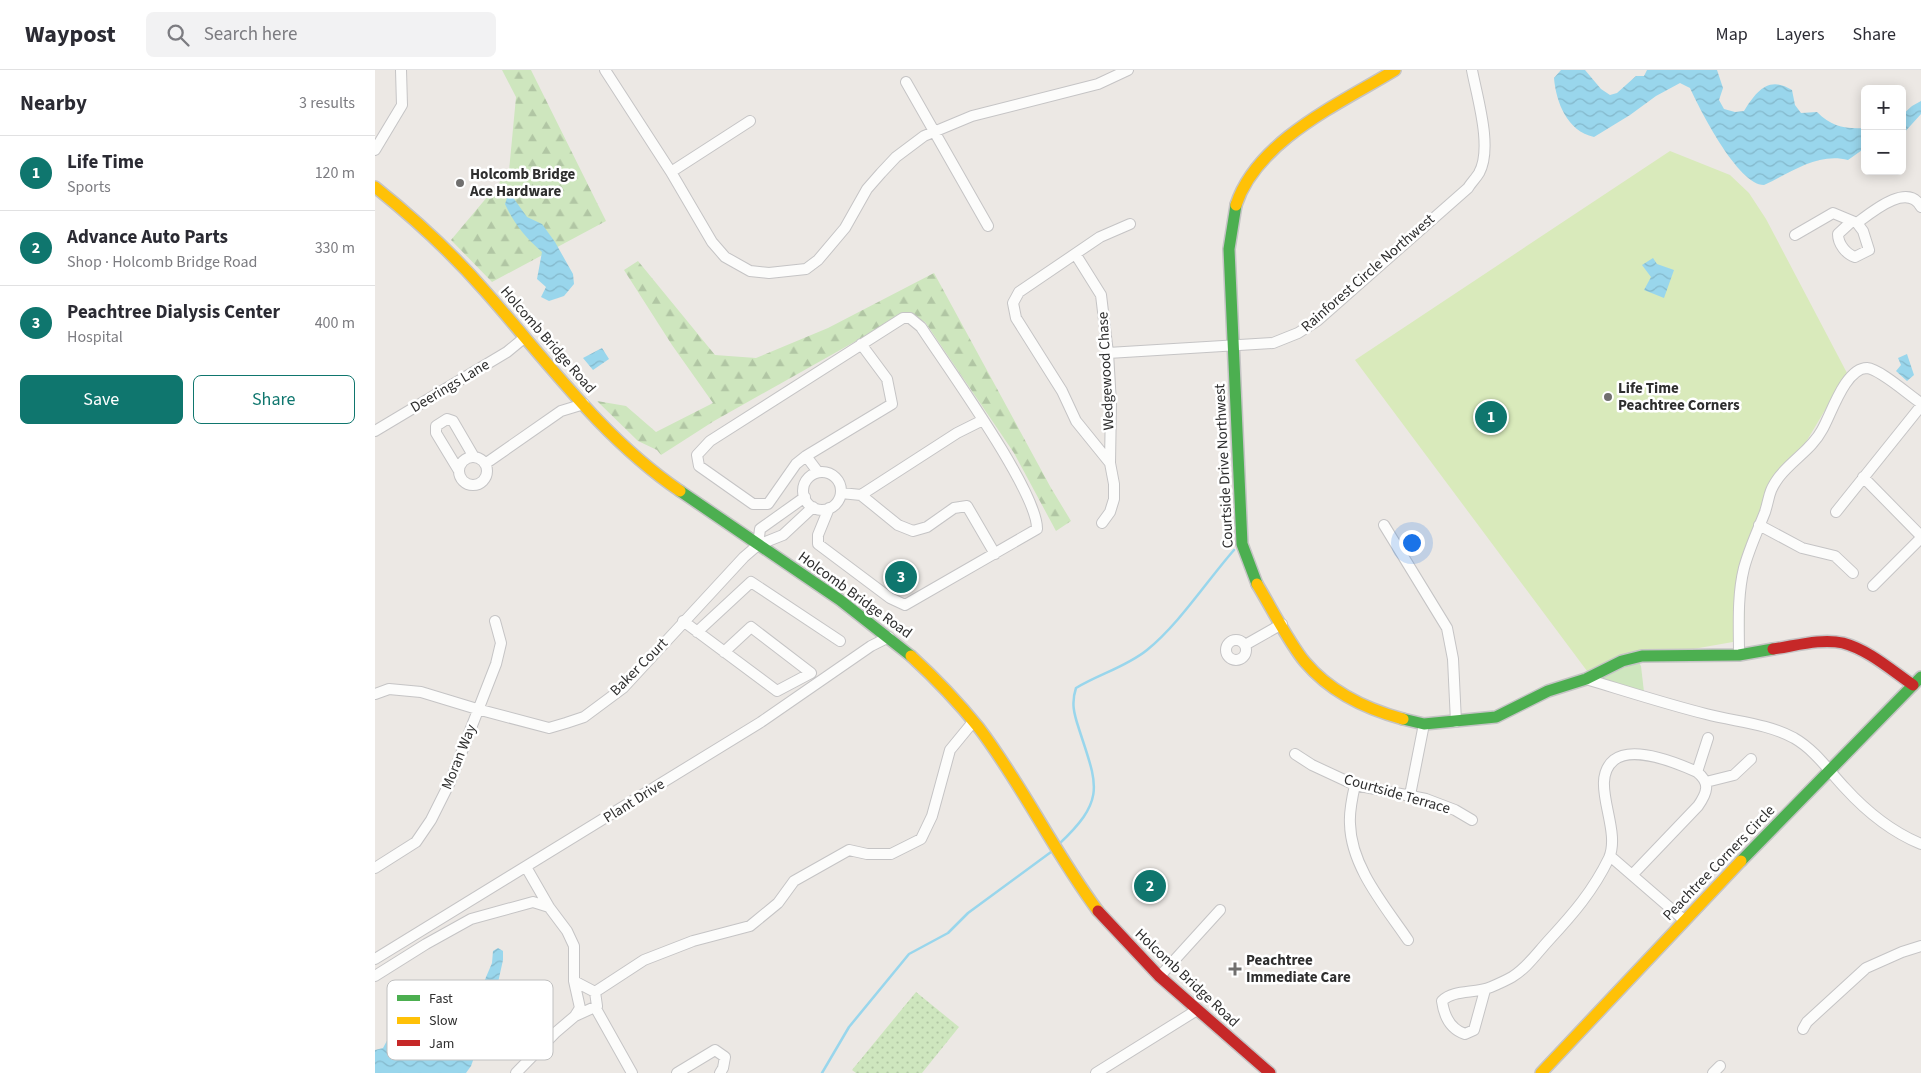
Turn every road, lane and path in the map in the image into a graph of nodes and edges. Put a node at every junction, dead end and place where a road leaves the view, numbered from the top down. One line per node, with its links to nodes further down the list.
1 (401, 70): 9 (street)
2 (605, 70): 10 (street)
3 (1127, 70): 8 (street)
4 (1395, 70): 19 (street, Courtside Drive Northwest)
5 (1472, 70): 19 (street, Rainforest Circle Northwest)
6 (906, 82): 8 (street)
7 (750, 121): 10 (street)
8 (933, 132): 10 (street); 14 (street)
9 (375, 150)
10 (671, 172)
11 (375, 187): 17 (street, Holcomb Bridge Road)
12 (1920, 201): 15 (street)
13 (1130, 224): 16 (street)
14 (988, 226)
15 (1795, 235)
16 (1076, 255): 20 (street, Wedgewood Chase); 27 (street)
17 (524, 338): 21 (street, Holcomb Bridge Road); 24 (street, Deerings Lane)
18 (861, 344): 23 (street); 25 (street); 25 (street)
19 (1232, 345): 20 (street, Rainforest Circle Northwest); 48 (street, Courtside Drive Northwest)
20 (1108, 353): 27 (street, Wedgewood Chase)
21 (584, 404): 28 (street); 42 (street, Holcomb Bridge Road)
22 (1921, 405): 31 (street); 40 (street)
23 (983, 420): 33 (street); 43 (street)
24 (375, 431)
25 (806, 456): 30 (street)
26 (474, 457): 28 (street); 29 (street); 29 (street)
27 (1110, 463): 38 (street, Wedgewood Chase)
28 (485, 464): 29 (street)
29 (459, 471)
30 (818, 472): 32 (street); 34 (street)
31 (1863, 477): 37 (street); 41 (street)
32 (841, 493): 33 (street); 36 (street)
33 (861, 495): 43 (street)
34 (805, 497): 35 (street); 42 (street)
35 (813, 507): 36 (street); 42 (street)
36 (829, 508): 43 (street)
37 (1836, 512)
38 (1102, 523)
39 (1384, 525): 60 (street)
40 (1759, 525): 44 (street); 54 (street)
41 (1921, 537): 45 (street)
42 (758, 545): 47 (street, Baker Court); 50 (street, Holcomb Bridge Road)
43 (995, 554)
44 (1853, 573)
45 (1873, 586)
46 (495, 621): 58 (street, Moran Way)
47 (683, 621): 49 (street); 58 (street, Baker Court)
48 (1282, 624): 52 (street); 61 (street, Courtside Drive Northwest)
49 (697, 632): 51 (street); 53 (street)
50 (889, 637): 59 (street, Holcomb Bridge Road); 73 (street, Plant Drive)
51 (840, 642)
52 (1245, 645)
53 (724, 652): 53 (street)
54 (1739, 655): 55 (street, Courtside Drive Northwest); 56 (street, Courtside Drive Northwest)
55 (1586, 679): 60 (street, Courtside Drive Northwest); 65 (street)
56 (1917, 681): 65 (street, Peachtree Corners Circle)
57 (375, 694): 58 (street, Baker Court)
58 (477, 709): 74 (street, Moran Way)
59 (973, 722): 83 (street, Holcomb Bridge Road); 86 (street)
60 (1456, 722): 61 (street, Courtside Drive Northwest)
61 (1424, 724): 69 (street)
62 (1708, 738): 66 (street)
63 (1295, 754): 68 (street, Courtside Terrace)
64 (1751, 760): 67 (street)
65 (1831, 770): 71 (street); 78 (street, Peachtree Corners Circle)
66 (1697, 772): 67 (street); 72 (street)
67 (1706, 782): 75 (street)
68 (1355, 785): 69 (street, Courtside Terrace); 79 (street)
69 (1410, 795): 70 (street, Courtside Terrace)
70 (1472, 820)
71 (1921, 844)
72 (1610, 856): 75 (street); 85 (street)
73 (526, 867): 76 (street); 81 (street, Plant Drive)
74 (375, 868)
75 (1633, 874): 78 (street)
76 (549, 907): 82 (street); 84 (street)
77 (1220, 910): 83 (street)
78 (1684, 920): 99 (street, Peachtree Corners Circle)
79 (1408, 940)
80 (1921, 946): 90 (street)
81 (375, 959)
82 (375, 976)
83 (1159, 976): 88 (street, Holcomb Bridge Road)
84 (574, 981): 86 (street); 89 (street)
85 (1485, 990): 85 (street)
86 (595, 992): 87 (street)
87 (595, 1007): 89 (street); 94 (street)
88 (1197, 1010): 97 (street); 98 (street, Holcomb Bridge Road)
89 (575, 1016): 91 (street)
90 (1803, 1029)
91 (553, 1035)
92 (529, 1060): 93 (street)
93 (516, 1073)
94 (632, 1073)
95 (677, 1073): 96 (street)
96 (720, 1073)
97 (1096, 1073)
98 (1270, 1073)
99 (1541, 1073)

